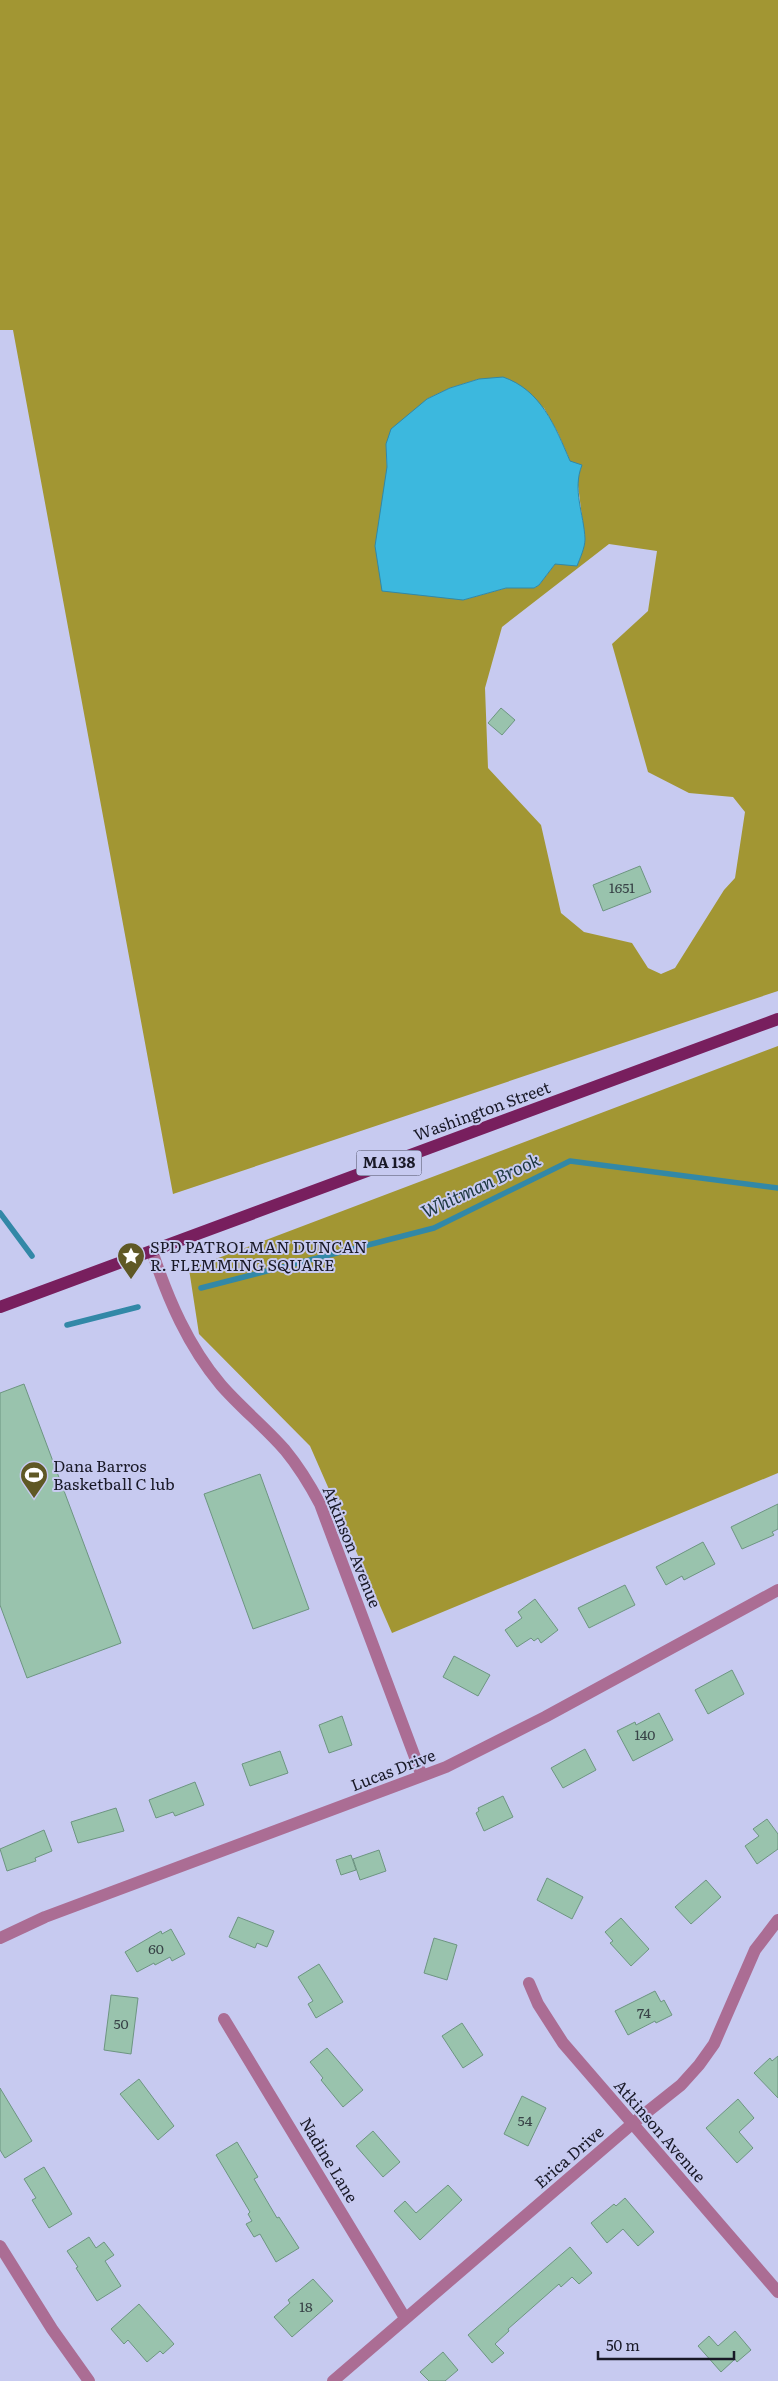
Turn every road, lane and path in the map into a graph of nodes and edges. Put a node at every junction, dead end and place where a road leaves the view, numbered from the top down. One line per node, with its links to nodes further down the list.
1 (778, 1019): 2 (main road, Washington Street / MA 138)
2 (152, 1251): 3 (main road, Washington Street / MA 138); 5 (street, Atkinson Avenue)
3 (0, 1307)
4 (778, 1590): 5 (street, Lucas Drive)
5 (422, 1776): 7 (street, Lucas Drive)
6 (778, 1920): 10 (street, Erica Drive)
7 (0, 1938)
8 (529, 1983): 10 (street, Atkinson Avenue)
9 (224, 2019): 13 (street, Nadine Lane)
10 (632, 2124): 12 (street, Atkinson Avenue); 13 (street, Erica Drive)
11 (0, 2246): 14 (street)
12 (778, 2292)
13 (405, 2318): 15 (street, Erica Drive)
14 (89, 2381)
15 (333, 2381)

